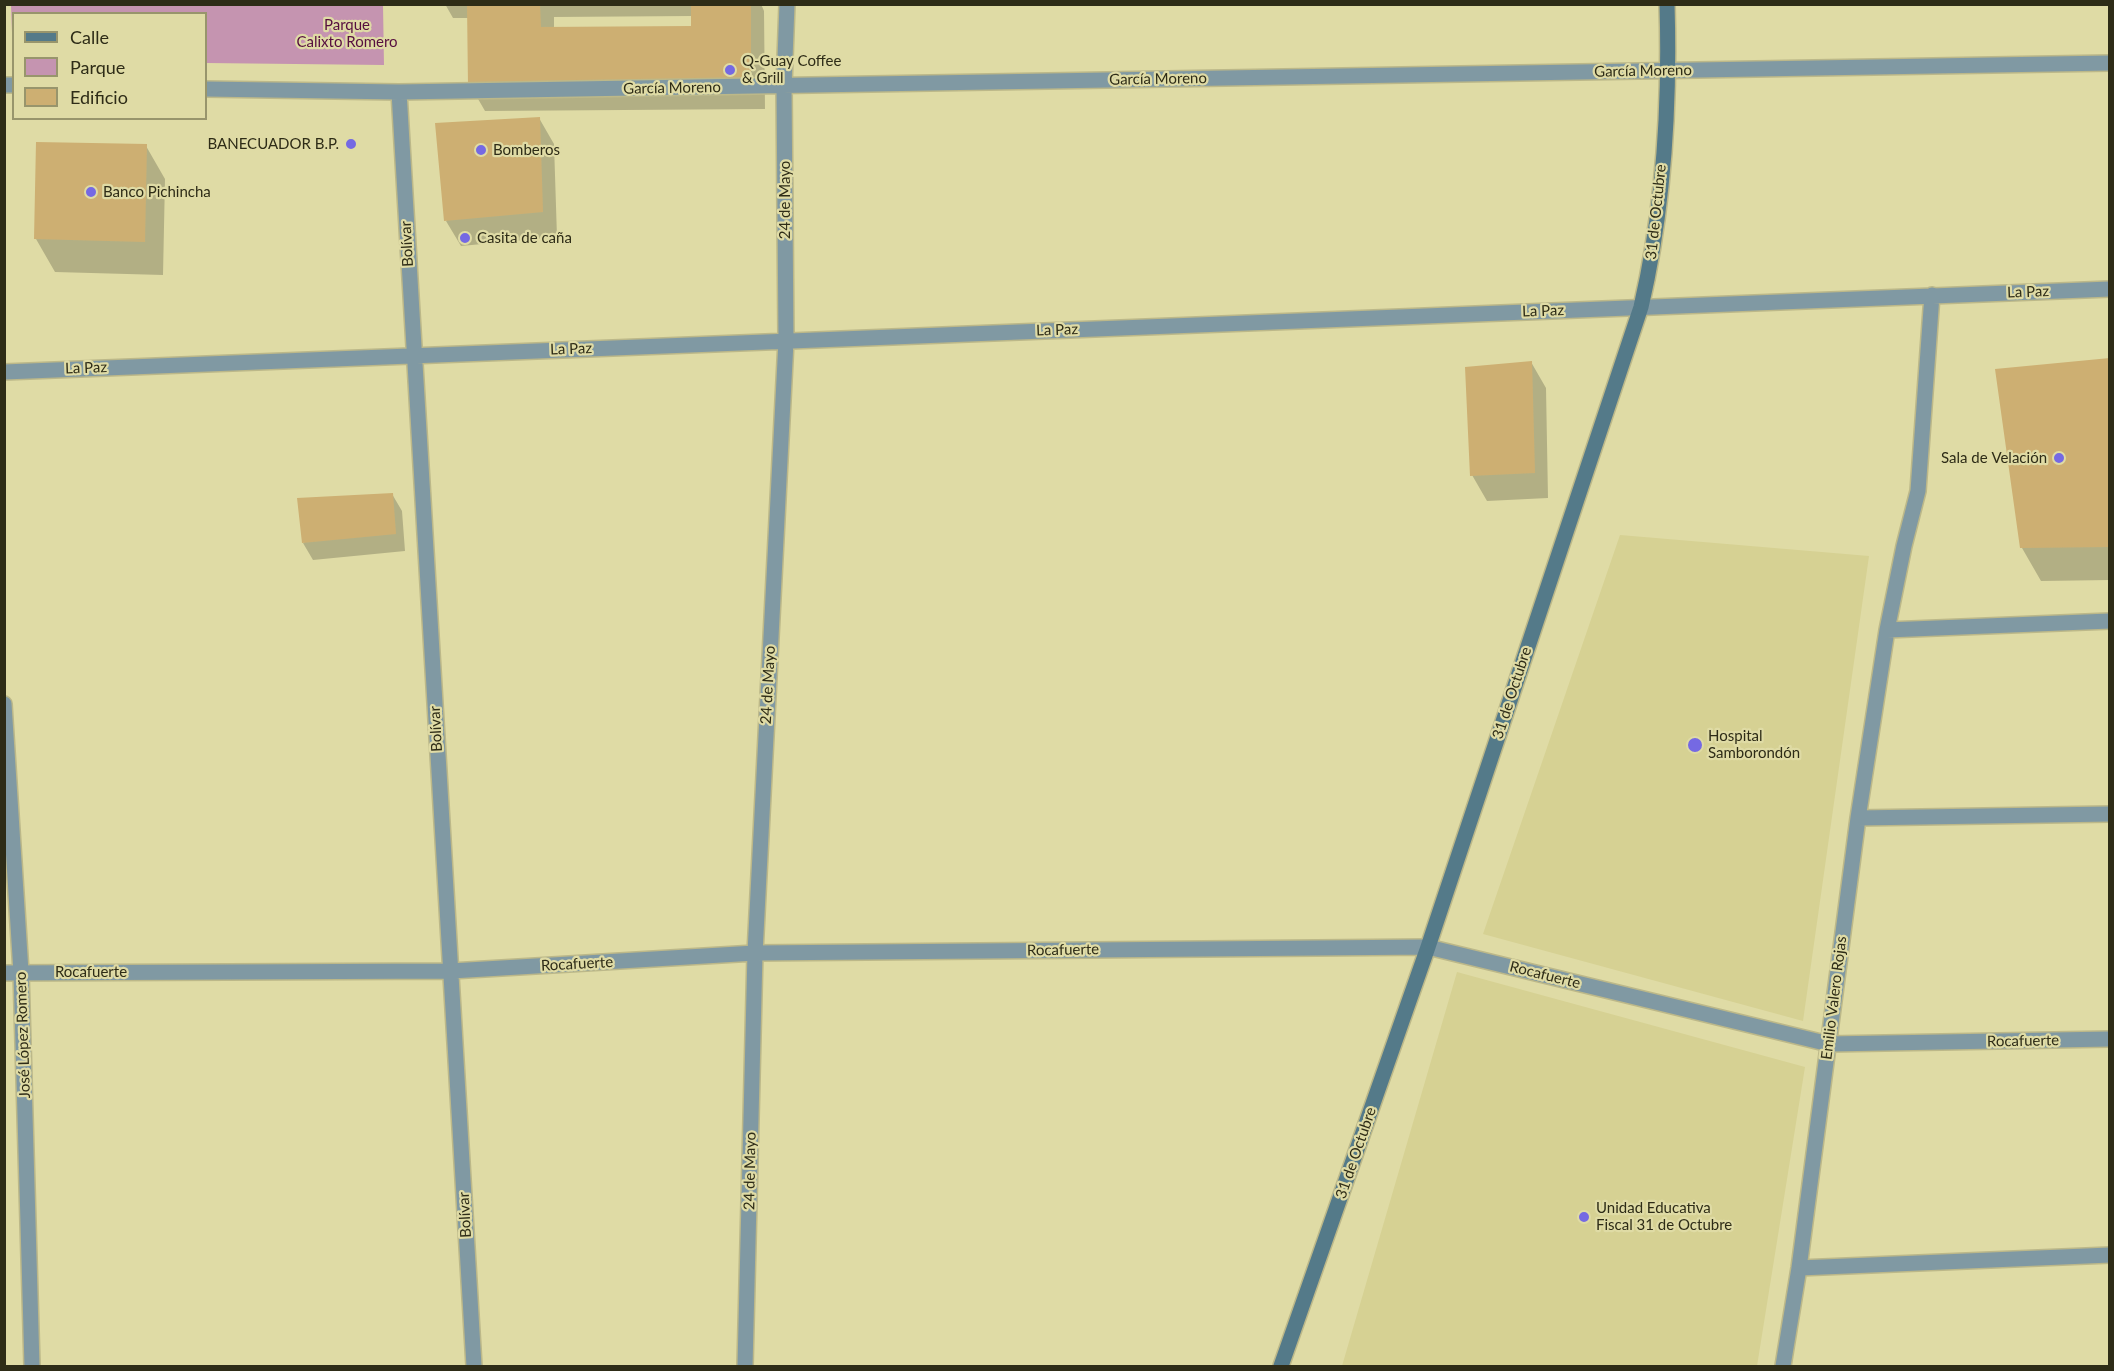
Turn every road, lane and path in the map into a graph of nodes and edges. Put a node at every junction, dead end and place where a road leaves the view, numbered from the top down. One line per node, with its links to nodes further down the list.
1 (787, 4): 5 (street, 24 de Mayo)
2 (1667, 4): 4 (street, 31 de Octubre)
3 (2109, 63): 4 (street, García Moreno)
4 (1669, 71): 5 (street, García Moreno); 10 (street, 31 de Octubre)
5 (784, 86): 7 (street, García Moreno); 11 (street, 24 de Mayo)
6 (207, 89): 7 (street, García Moreno)
7 (399, 92): 12 (street, Bolívar)
8 (2109, 289): 9 (street, La Paz)
9 (1932, 296): 10 (street, La Paz); 15 (street, Emilio Valero Rojas)
10 (1641, 307): 11 (street, La Paz); 19 (street, 31 de Octubre)
11 (786, 341): 12 (street, La Paz); 20 (street, 24 de Mayo)
12 (414, 355): 13 (street, La Paz); 21 (street, Bolívar)
13 (4, 372)
14 (2109, 621): 15 (street)
15 (1887, 630): 18 (street, Emilio Valero Rojas)
16 (4, 704): 22 (street, José López Romero)
17 (2109, 814): 18 (street)
18 (1858, 818): 25 (street, Emilio Valero Rojas)
19 (1428, 947): 20 (street, Rocafuerte); 25 (street, Rocafuerte); 31 (street, 31 de Octubre)
20 (754, 953): 21 (street, Rocafuerte); 30 (street, 24 de Mayo)
21 (451, 971): 22 (street, Rocafuerte); 29 (street, Bolívar)
22 (21, 972): 23 (street, Rocafuerte); 28 (street, José López Romero)
23 (4, 973)
24 (2109, 1039): 25 (street, Rocafuerte)
25 (1828, 1044): 27 (street, Emilio Valero Rojas)
26 (2109, 1255): 27 (street)
27 (1800, 1268): 32 (street, Emilio Valero Rojas)
28 (32, 1366)
29 (474, 1366)
30 (746, 1366)
31 (1281, 1366)
32 (1783, 1366)

